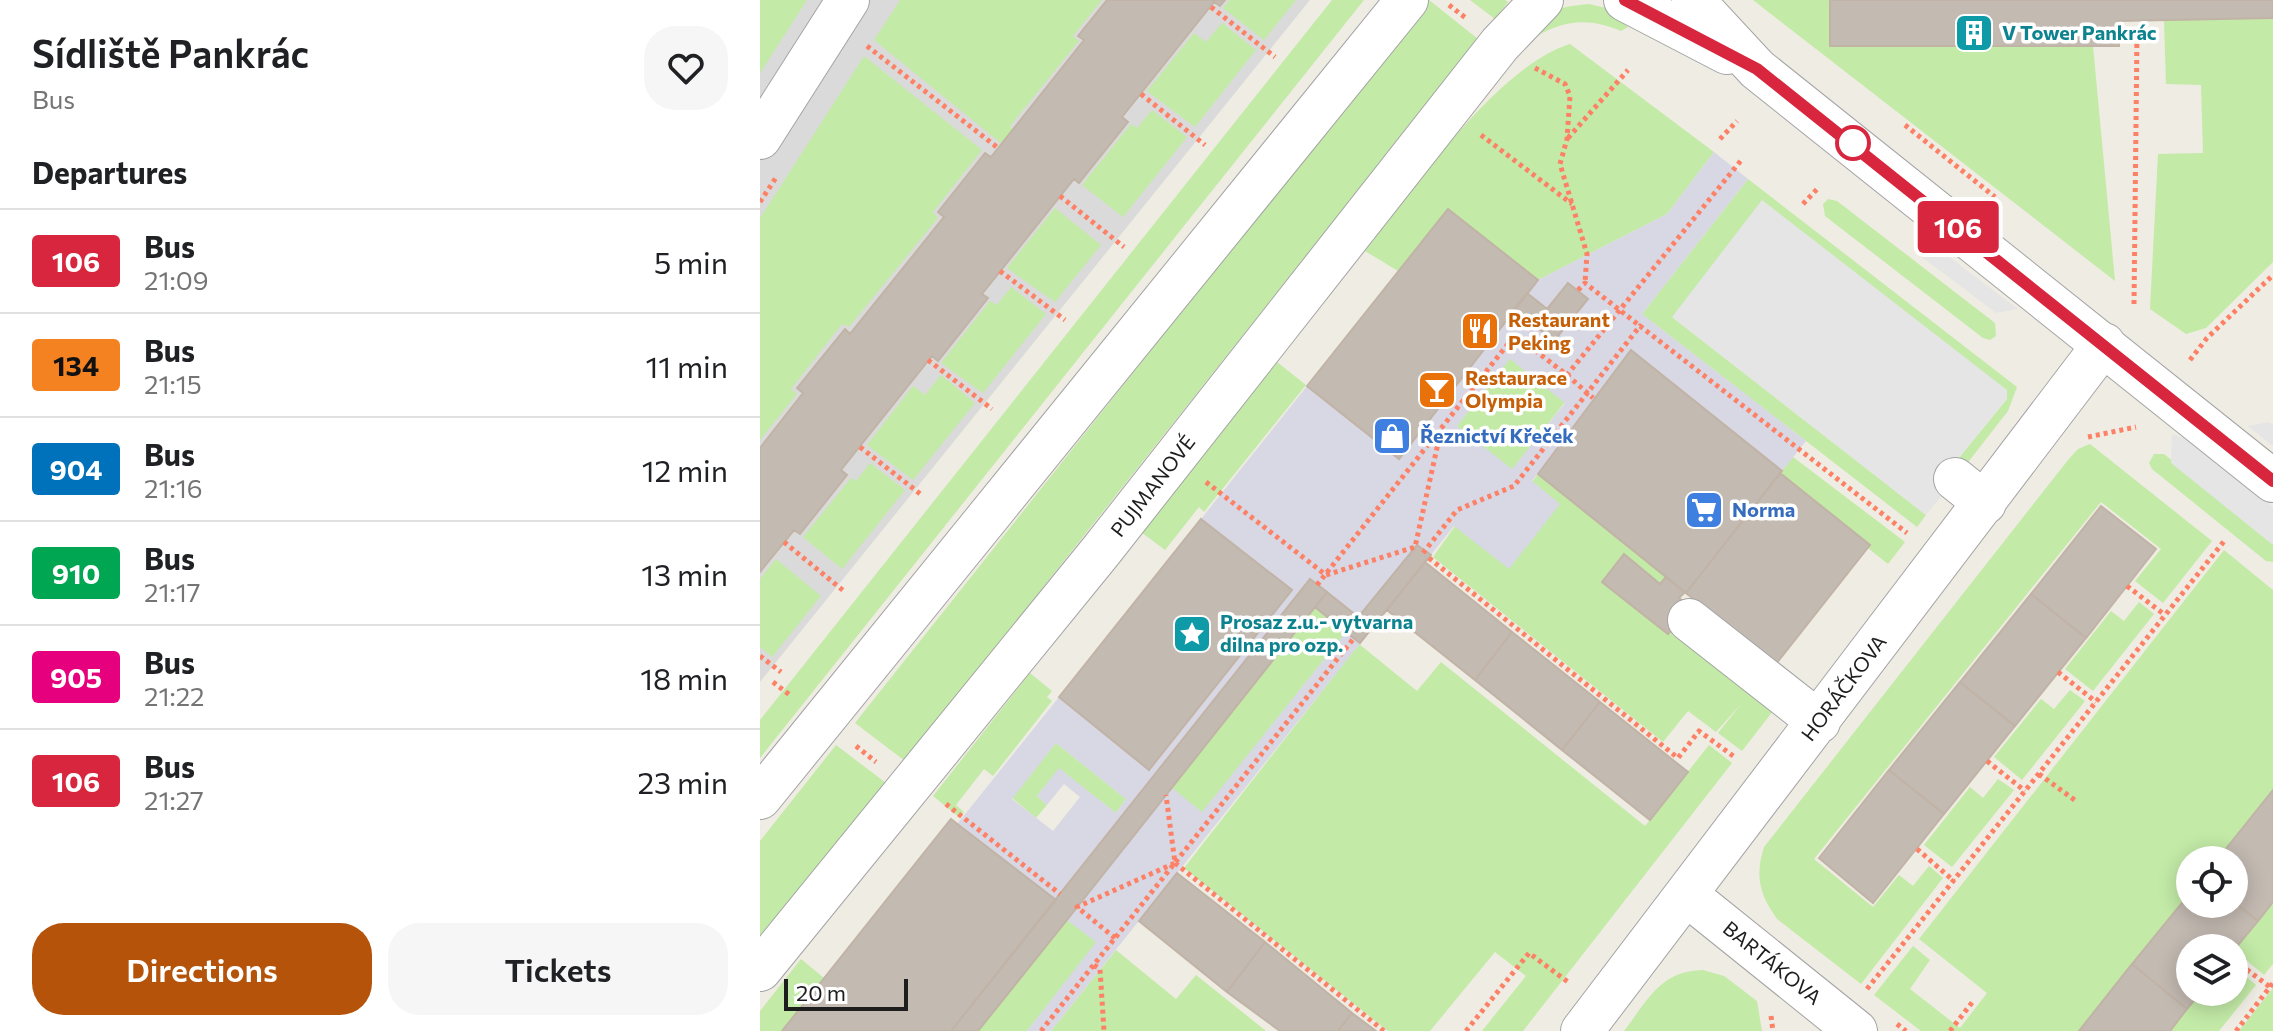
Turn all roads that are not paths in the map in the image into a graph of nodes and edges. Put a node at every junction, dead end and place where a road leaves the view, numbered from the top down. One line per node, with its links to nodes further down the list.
1 (848, 0): 7 (street)
2 (1407, 0): 12 (street)
3 (1542, 0): 14 (street, PUJMANOVÉ)
4 (1625, 0): 6 (street)
5 (1693, 0): 6 (street)
6 (1757, 69): 8 (street)
7 (760, 138)
8 (2104, 344): 9 (street); 11 (street, HORÁČKOVA)
9 (2273, 481)
10 (1689, 620): 11 (street)
11 (1819, 722): 13 (street, HORÁČKOVA)
12 (760, 798)
13 (1688, 896): 15 (street, BARTÁKOVA); 16 (street, HORÁČKOVA)
14 (760, 970)
15 (1871, 1017)
16 (1582, 1031)

